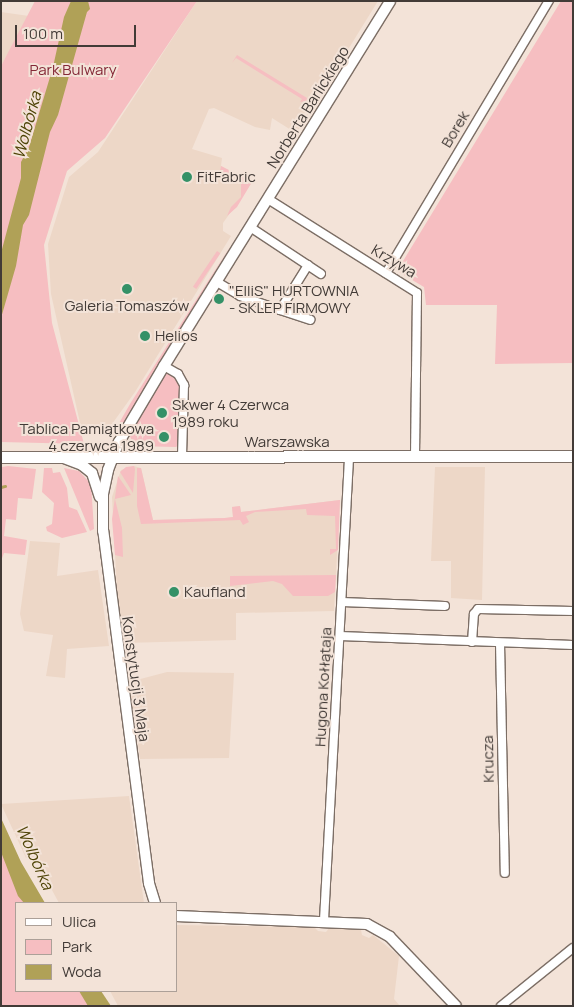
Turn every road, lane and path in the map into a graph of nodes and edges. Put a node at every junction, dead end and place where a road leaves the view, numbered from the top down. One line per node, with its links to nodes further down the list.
1 (390, 1): 3 (street, Norberta Barlickiego)
2 (549, 1): 6 (street, Borek)
3 (268, 199): 4 (street, Norberta Barlickiego); 6 (street, Krzywa)
4 (250, 228): 5 (street); 8 (street, Norberta Barlickiego)
5 (308, 265): 7 (street); 9 (street)
6 (386, 273): 13 (street, Krzywa)
7 (322, 274)
8 (217, 282): 9 (street); 11 (street, Norberta Barlickiego)
9 (280, 310): 10 (street)
10 (310, 320)
11 (164, 366): 16 (street); 18 (street, Norberta Barlickiego)
12 (349, 456): 13 (main road, Warszawska); 16 (main road, Warszawska); 20 (street, Hugona Kołłątaja)
13 (415, 456): 14 (main road, Warszawska)
14 (573, 456)
15 (2, 457): 17 (main road, Warszawska)
16 (182, 457): 18 (main road, Warszawska)
17 (63, 458): 18 (main road, Warszawska); 19 (street)
18 (111, 458): 19 (street, Konstytucji 3 Maja)
19 (101, 510): 28 (street, Konstytucji 3 Maja)
20 (342, 602): 21 (street); 23 (street, Hugona Kołłątaja)
21 (445, 606)
22 (573, 611): 24 (street)
23 (340, 636): 24 (street); 30 (street, Hugona Kołłątaja)
24 (472, 642): 25 (street)
25 (500, 643): 26 (street); 27 (street, Krucza)
26 (573, 645)
27 (505, 873)
28 (155, 902)
29 (178, 916): 30 (street)
30 (324, 920): 32 (street)
31 (573, 948): 33 (street)
32 (456, 1006)
33 (501, 1006)

